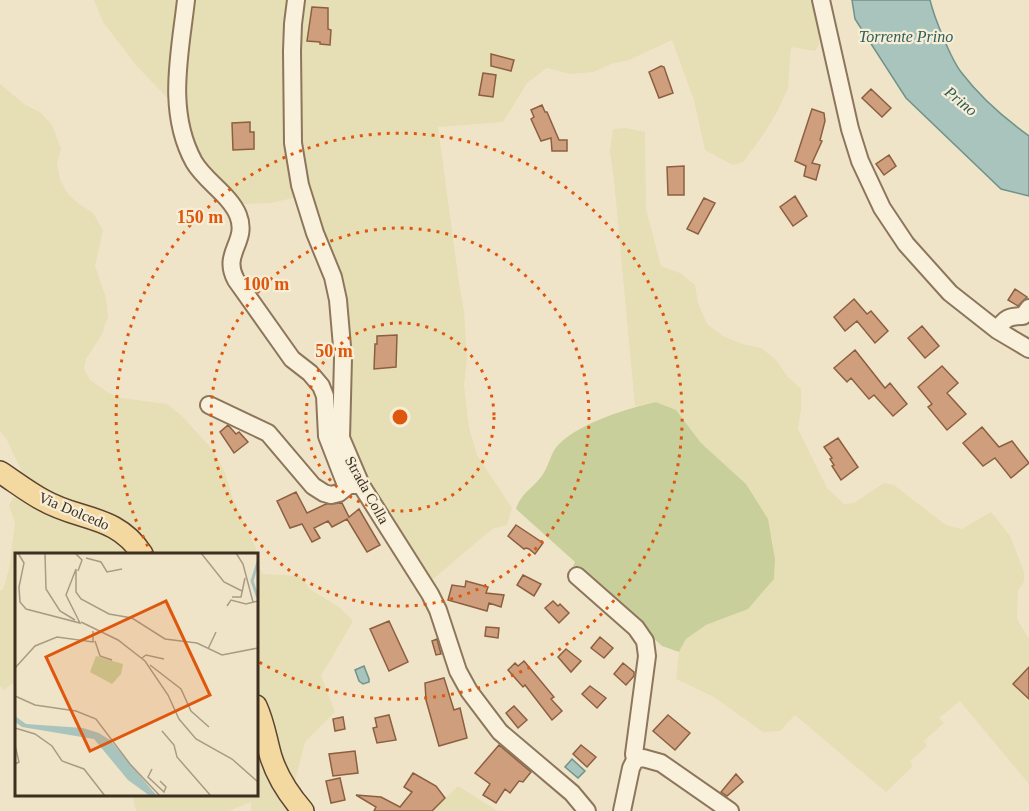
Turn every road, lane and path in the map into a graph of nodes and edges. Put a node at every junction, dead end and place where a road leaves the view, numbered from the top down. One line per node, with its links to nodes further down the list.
1 (186, 0): 9 (street)
2 (296, 0): 9 (street, Strada Colla)
3 (821, 0): 5 (street)
4 (1029, 308): 5 (street)
5 (998, 330): 6 (street)
6 (1029, 349)
7 (208, 405): 9 (street)
8 (0, 472): 10 (main road, Via Dolcedo)
9 (355, 485): 15 (street, Strada Colla)
10 (141, 553)
11 (577, 576): 13 (street)
12 (258, 710): 14 (main road)
13 (636, 760): 16 (street); 17 (street)
14 (303, 811)
15 (587, 811)
16 (621, 811)
17 (730, 811)

